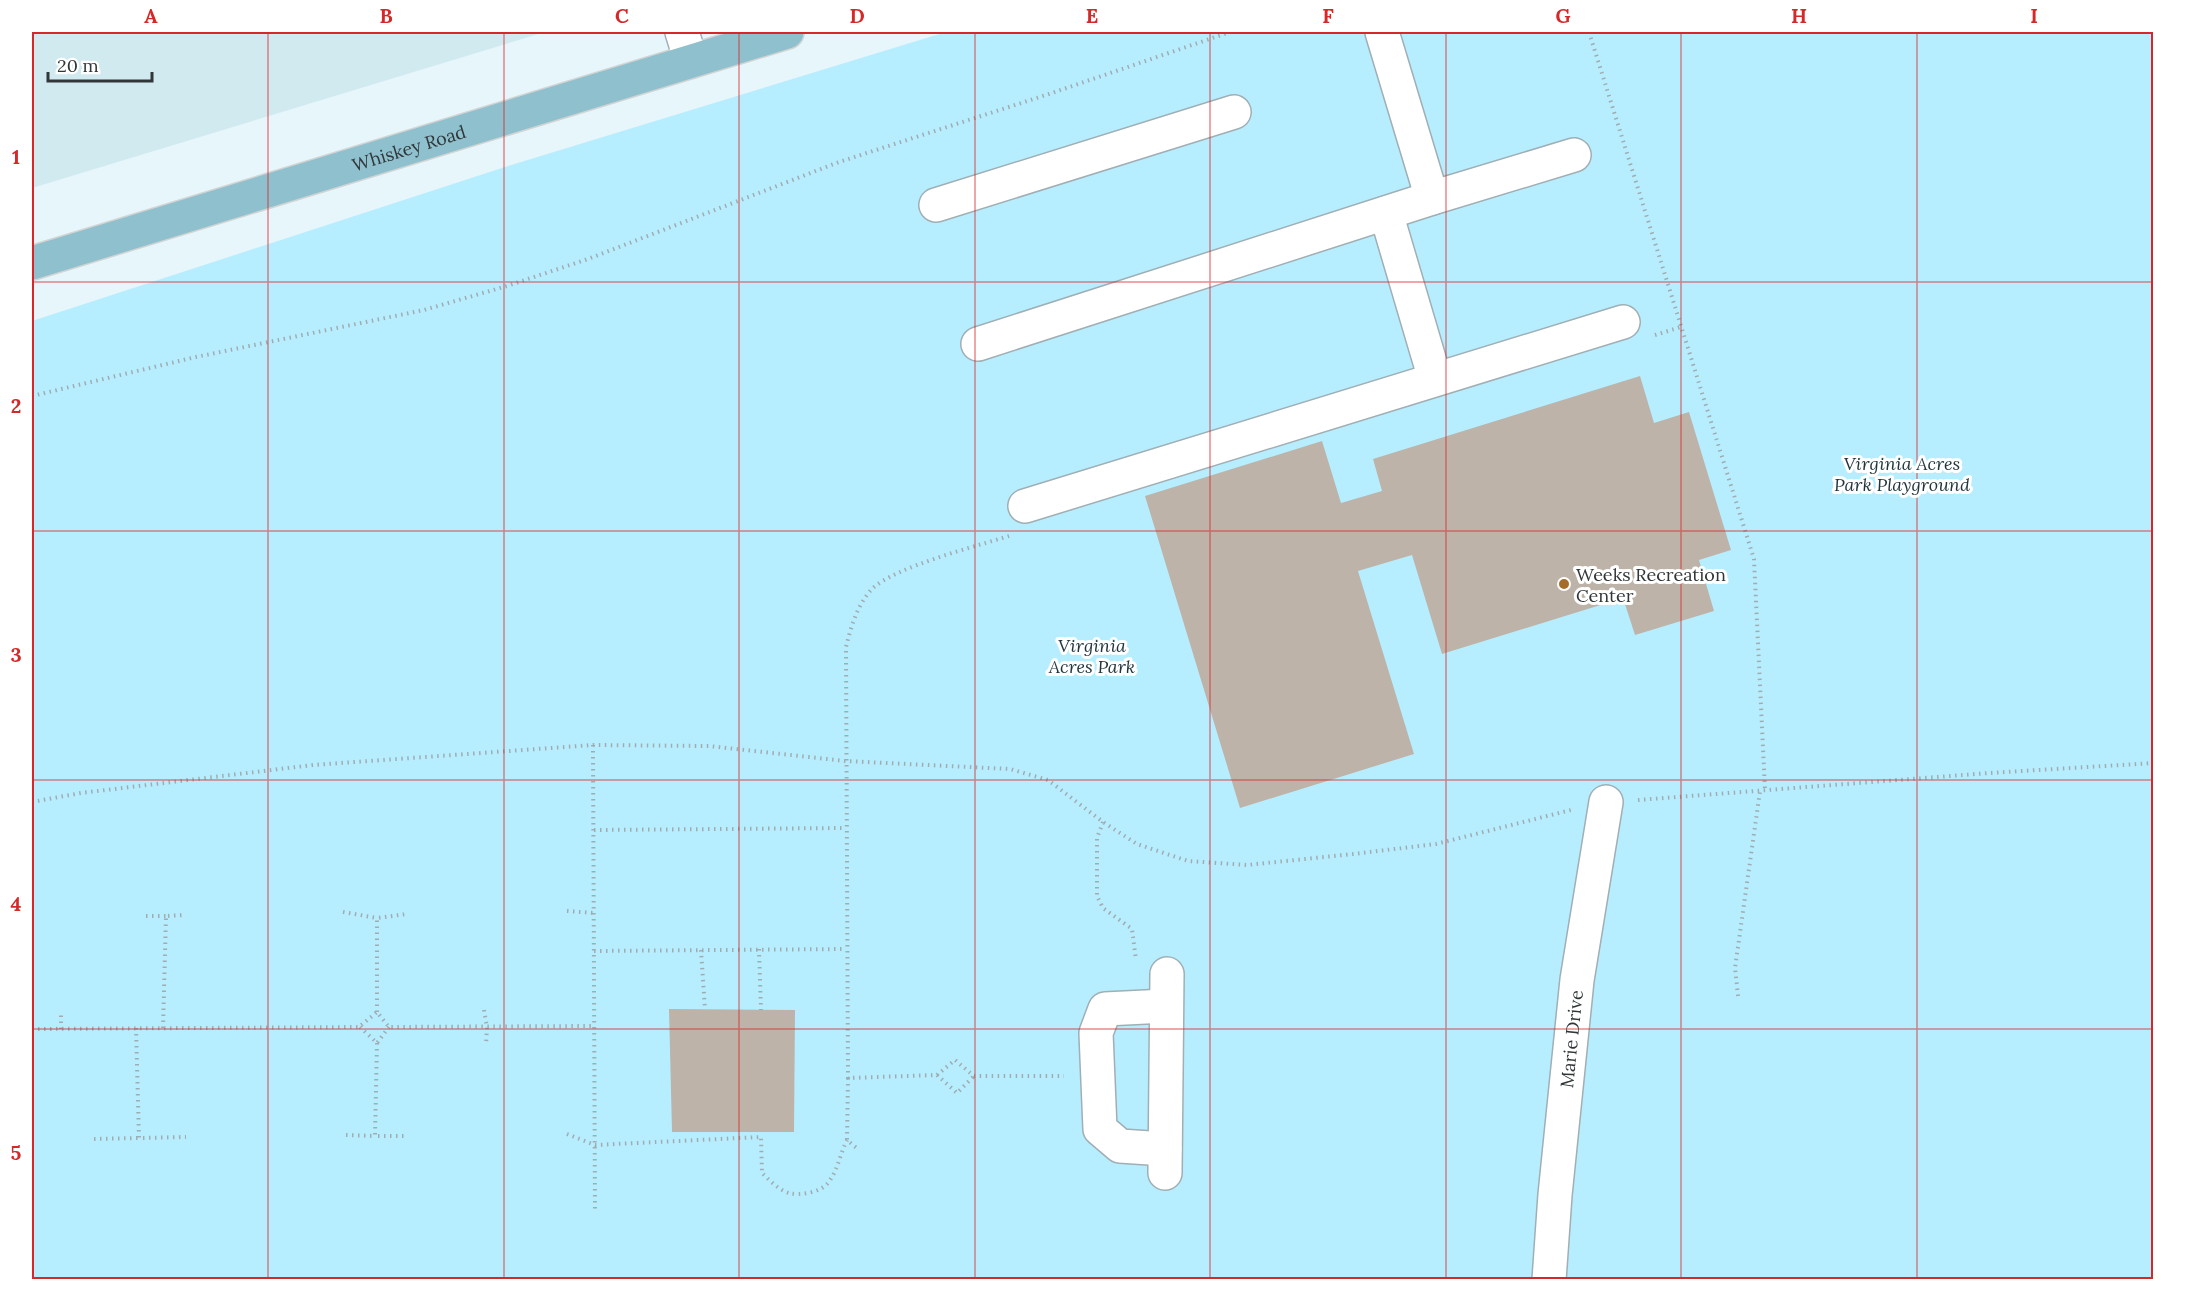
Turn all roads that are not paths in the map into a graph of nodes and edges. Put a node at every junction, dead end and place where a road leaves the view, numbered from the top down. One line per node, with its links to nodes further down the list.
1 (787, 32): 3 (main road, Whiskey Road)
2 (1382, 32): 6 (lane)
3 (686, 46): 9 (main road, Whiskey Road)
4 (1234, 112): 7 (lane)
5 (1574, 155): 6 (lane)
6 (1431, 198): 8 (lane)
7 (936, 205)
8 (1386, 213): 11 (lane); 12 (lane)
9 (32, 263)
10 (1635, 330): 12 (lane)
11 (978, 344)
12 (1435, 380): 13 (lane)
13 (1021, 519)
14 (1606, 802): 17 (lane, Marie Drive)
15 (1167, 974): 16 (lane)
16 (1166, 1006): 16 (lane)
17 (1549, 1280)

